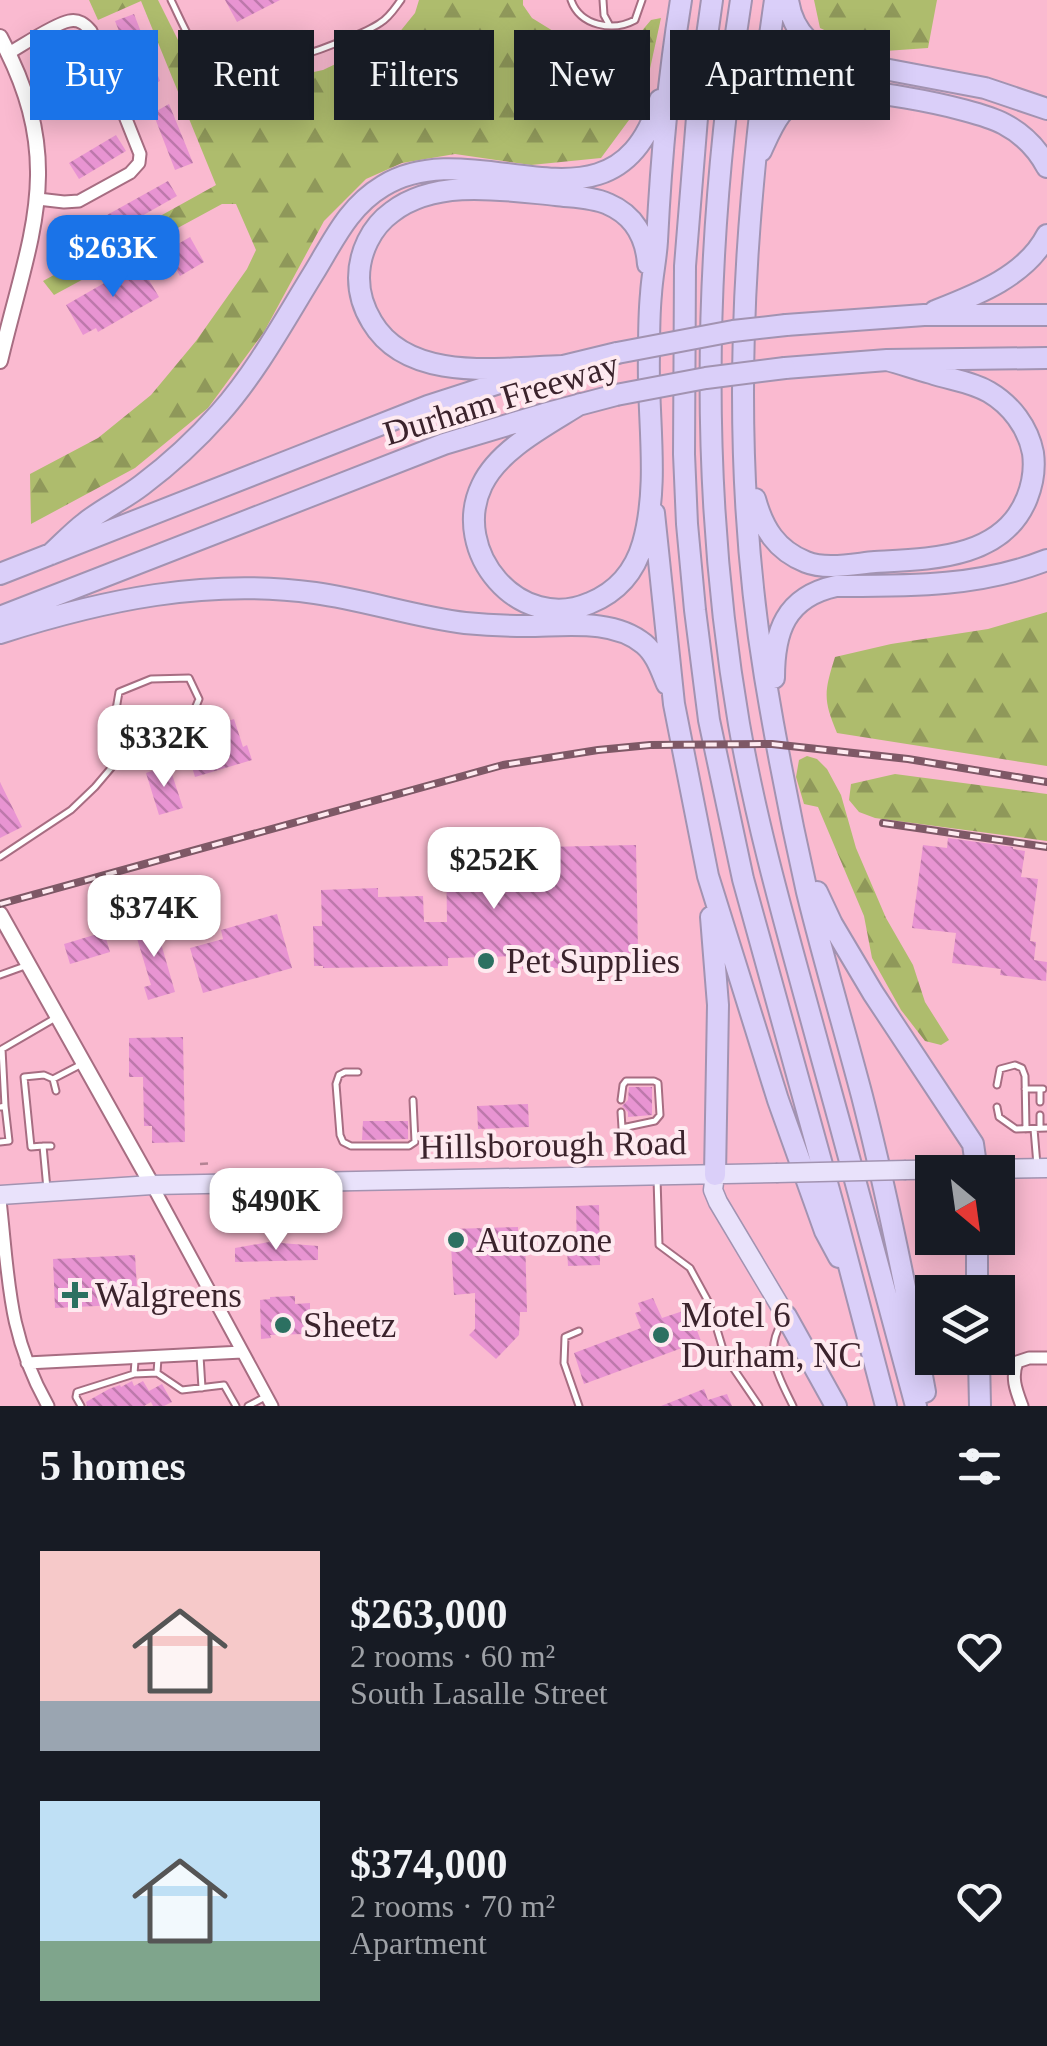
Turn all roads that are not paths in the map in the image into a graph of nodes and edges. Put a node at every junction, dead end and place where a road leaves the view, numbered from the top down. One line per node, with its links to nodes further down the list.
1 (171, 0): 2 (lane)
2 (401, 0)
3 (571, 0): 11 (lane)
4 (603, 0): 11 (lane)
5 (639, 0): 11 (lane)
6 (680, 0): 12 (highway)
7 (712, 0): 73 (highway)
8 (742, 0): 96 (highway)
9 (776, 0): 18 (highway)
10 (788, 0): 16 (highway)
11 (610, 26)
12 (676, 30)
13 (0, 37): 14 (street)
14 (9, 53): 19 (street); 19 (street)
15 (670, 67): 21 (highway); 31 (highway)
16 (1047, 109)
17 (1047, 167): 18 (highway)
18 (753, 171): 29 (highway)
19 (38, 199): 26 (street)
20 (1047, 236): 22 (highway)
21 (650, 296): 27 (highway); 30 (highway)
22 (924, 315): 23 (highway, Durham Freeway); 27 (highway, Durham Freeway, bridge)
23 (1047, 315)
24 (1047, 358): 25 (highway, Durham Freeway)
25 (887, 360): 28 (highway, Durham Freeway, bridge); 29 (highway)
26 (0, 361)
27 (562, 366): 31 (highway, Durham Freeway)
28 (580, 404): 30 (highway); 34 (highway, Durham Freeway)
29 (746, 463): 37 (highway)
30 (651, 492): 36 (highway)
31 (51, 554): 33 (highway, Durham Freeway)
32 (1047, 560): 37 (highway)
33 (0, 574)
34 (0, 617)
35 (0, 633): 36 (highway)
36 (674, 704): 41 (highway)
37 (775, 728): 39 (highway)
38 (116, 761): 38 (lane); 40 (lane)
39 (798, 844): 64 (highway); 97 (highway)
40 (0, 857)
41 (708, 876): 68 (highway); 73 (highway)
42 (0, 914): 43 (street)
43 (28, 964): 44 (lane); 45 (street)
44 (0, 976)
45 (57, 1017): 46 (street); 55 (lane)
46 (83, 1064): 48 (lane); 70 (street)
47 (358, 1072): 52 (lane)
48 (53, 1079): 51 (lane); 62 (lane)
49 (997, 1086): 50 (lane)
50 (1025, 1089): 54 (lane); 60 (lane)
51 (56, 1091)
52 (413, 1100)
53 (621, 1100): 57 (lane)
54 (1040, 1102)
55 (3, 1107): 61 (lane)
56 (998, 1107): 60 (lane)
57 (622, 1112)
58 (1040, 1115): 59 (lane)
59 (1040, 1128): 60 (lane); 65 (lane)
60 (1026, 1129)
61 (0, 1142)
62 (43, 1146): 63 (lane); 71 (lane)
63 (52, 1146)
64 (975, 1155)
65 (1042, 1168): 66 (main road, Hillsborough Road)
66 (1015, 1169)
67 (915, 1170): 68 (main road, Hillsborough Road, bridge)
68 (715, 1174): 69 (main road, Hillsborough Road); 74 (main road)
69 (657, 1176): 70 (main road, Hillsborough Road); 92 (lane)
70 (152, 1185): 71 (main road, Hillsborough Road); 76 (street)
71 (48, 1191): 72 (main road, Hillsborough Road)
72 (0, 1197): 81 (street)
73 (852, 1280): 95 (highway)
74 (786, 1316): 93 (lane); 94 (highway)
75 (579, 1331): 91 (lane)
76 (242, 1352): 77 (street); 86 (street)
77 (200, 1353): 78 (street); 85 (lane)
78 (158, 1356): 79 (street); 83 (lane)
79 (136, 1358): 81 (street); 82 (lane)
80 (1047, 1358): 99 (street)
81 (26, 1362): 87 (street)
82 (134, 1374): 83 (lane); 88 (lane)
83 (158, 1374): 85 (lane)
84 (979, 1375): 98 (highway)
85 (202, 1388): 89 (lane)
86 (270, 1401): 90 (lane)
87 (48, 1406)
88 (80, 1406)
89 (236, 1406)
90 (248, 1406)
91 (579, 1406)
92 (760, 1406)
93 (793, 1406)
94 (836, 1406)
95 (886, 1406)
96 (916, 1406)
97 (927, 1406)
98 (980, 1406)
99 (1022, 1406)

